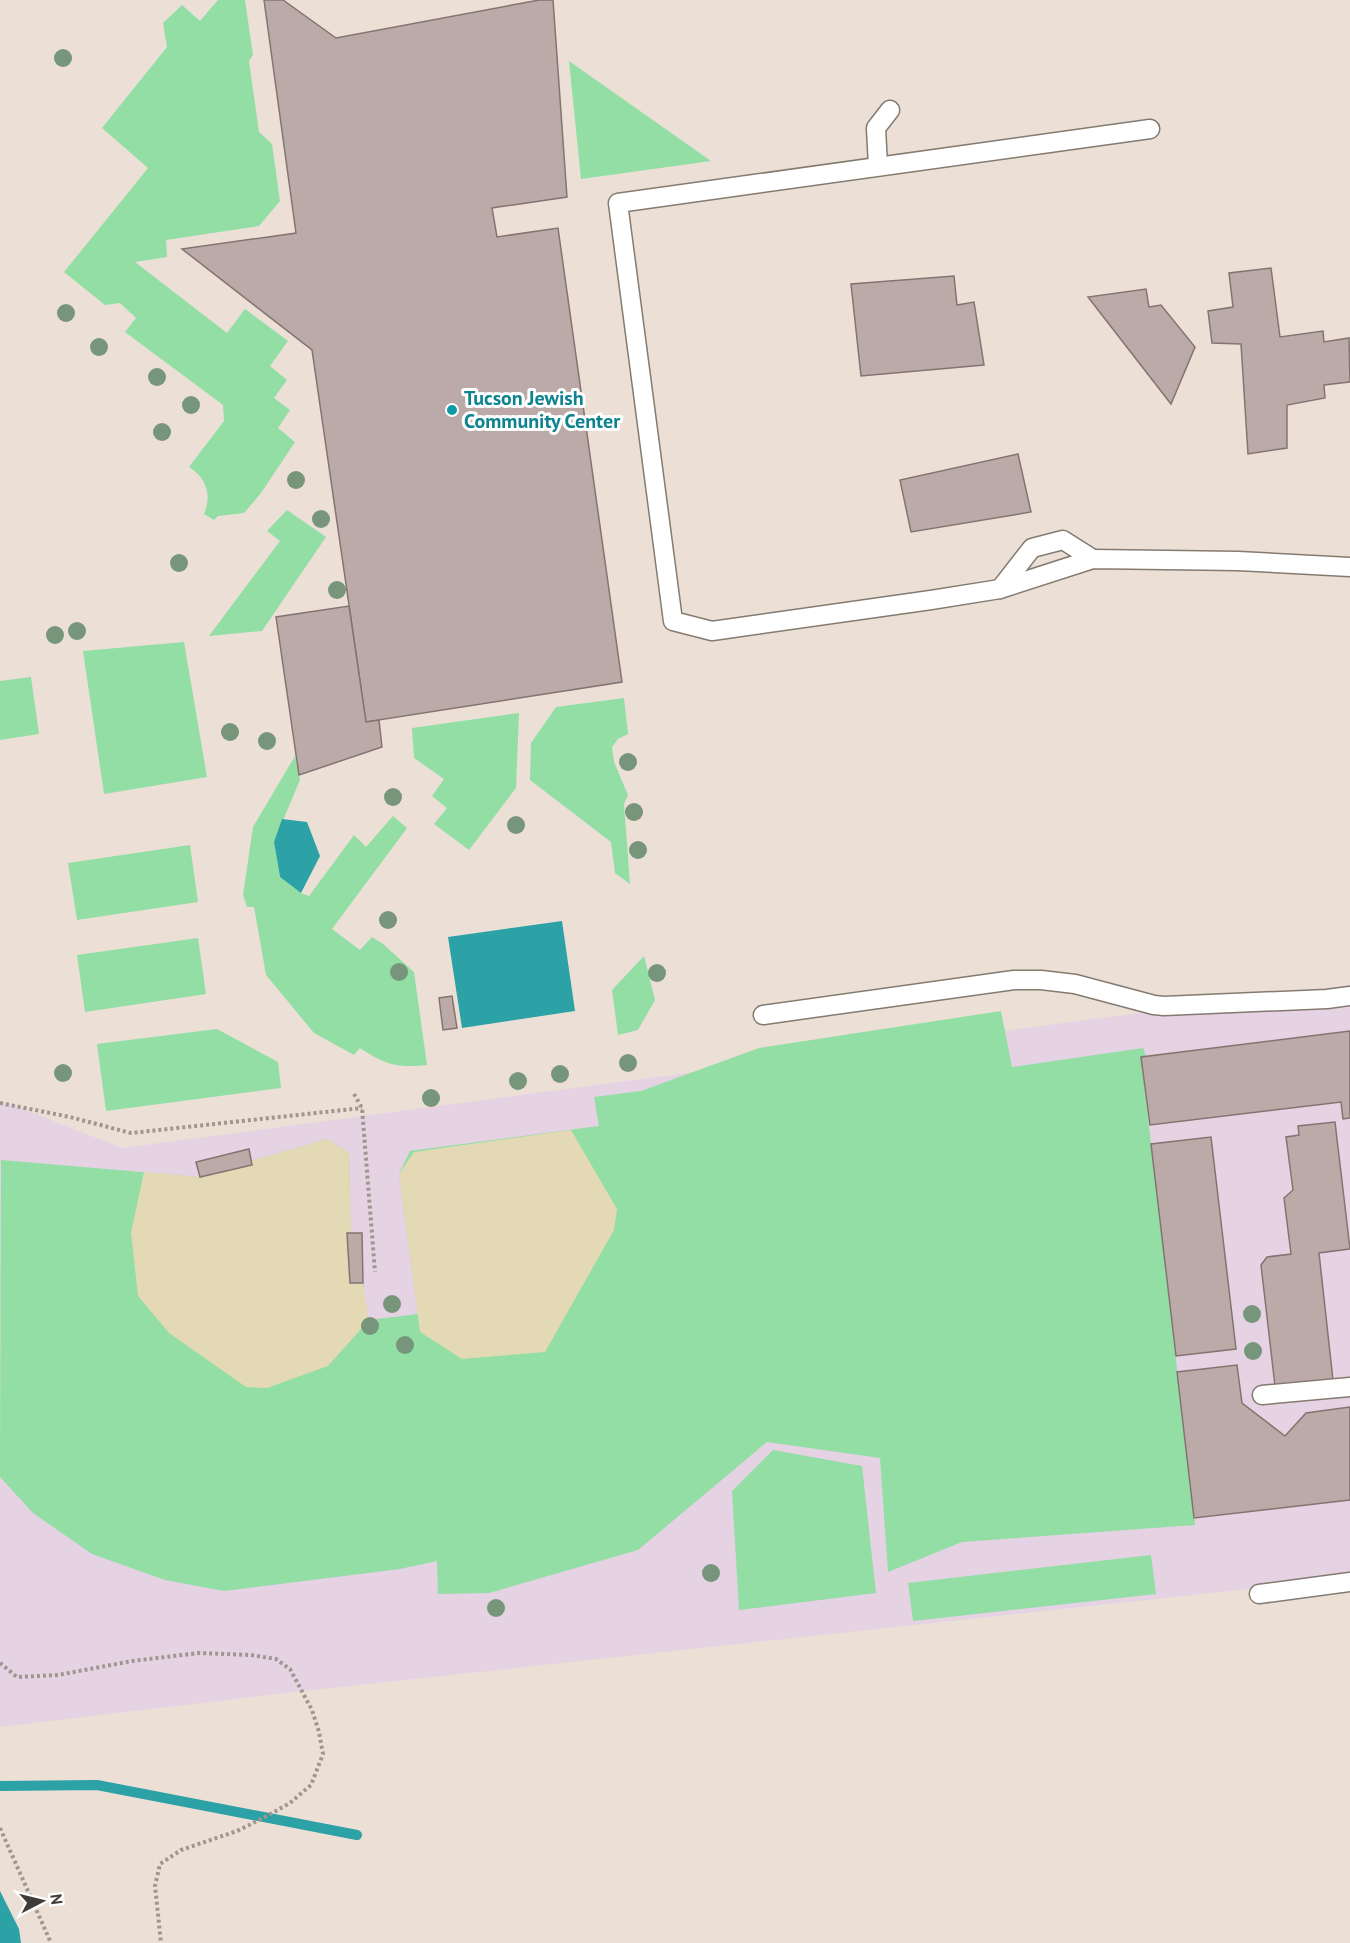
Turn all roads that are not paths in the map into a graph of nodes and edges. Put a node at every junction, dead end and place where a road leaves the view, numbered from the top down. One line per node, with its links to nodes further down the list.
1 (890, 110): 3 (lane)
2 (1150, 129): 3 (lane)
3 (878, 166): 6 (lane)
4 (1093, 559): 5 (lane); 6 (lane); 6 (lane)
5 (1350, 567)
6 (1000, 589)
7 (1350, 996): 8 (lane)
8 (763, 1015)
9 (1350, 1387): 10 (lane)
10 (1262, 1395)
11 (1350, 1582): 12 (lane)
12 (1259, 1594)

